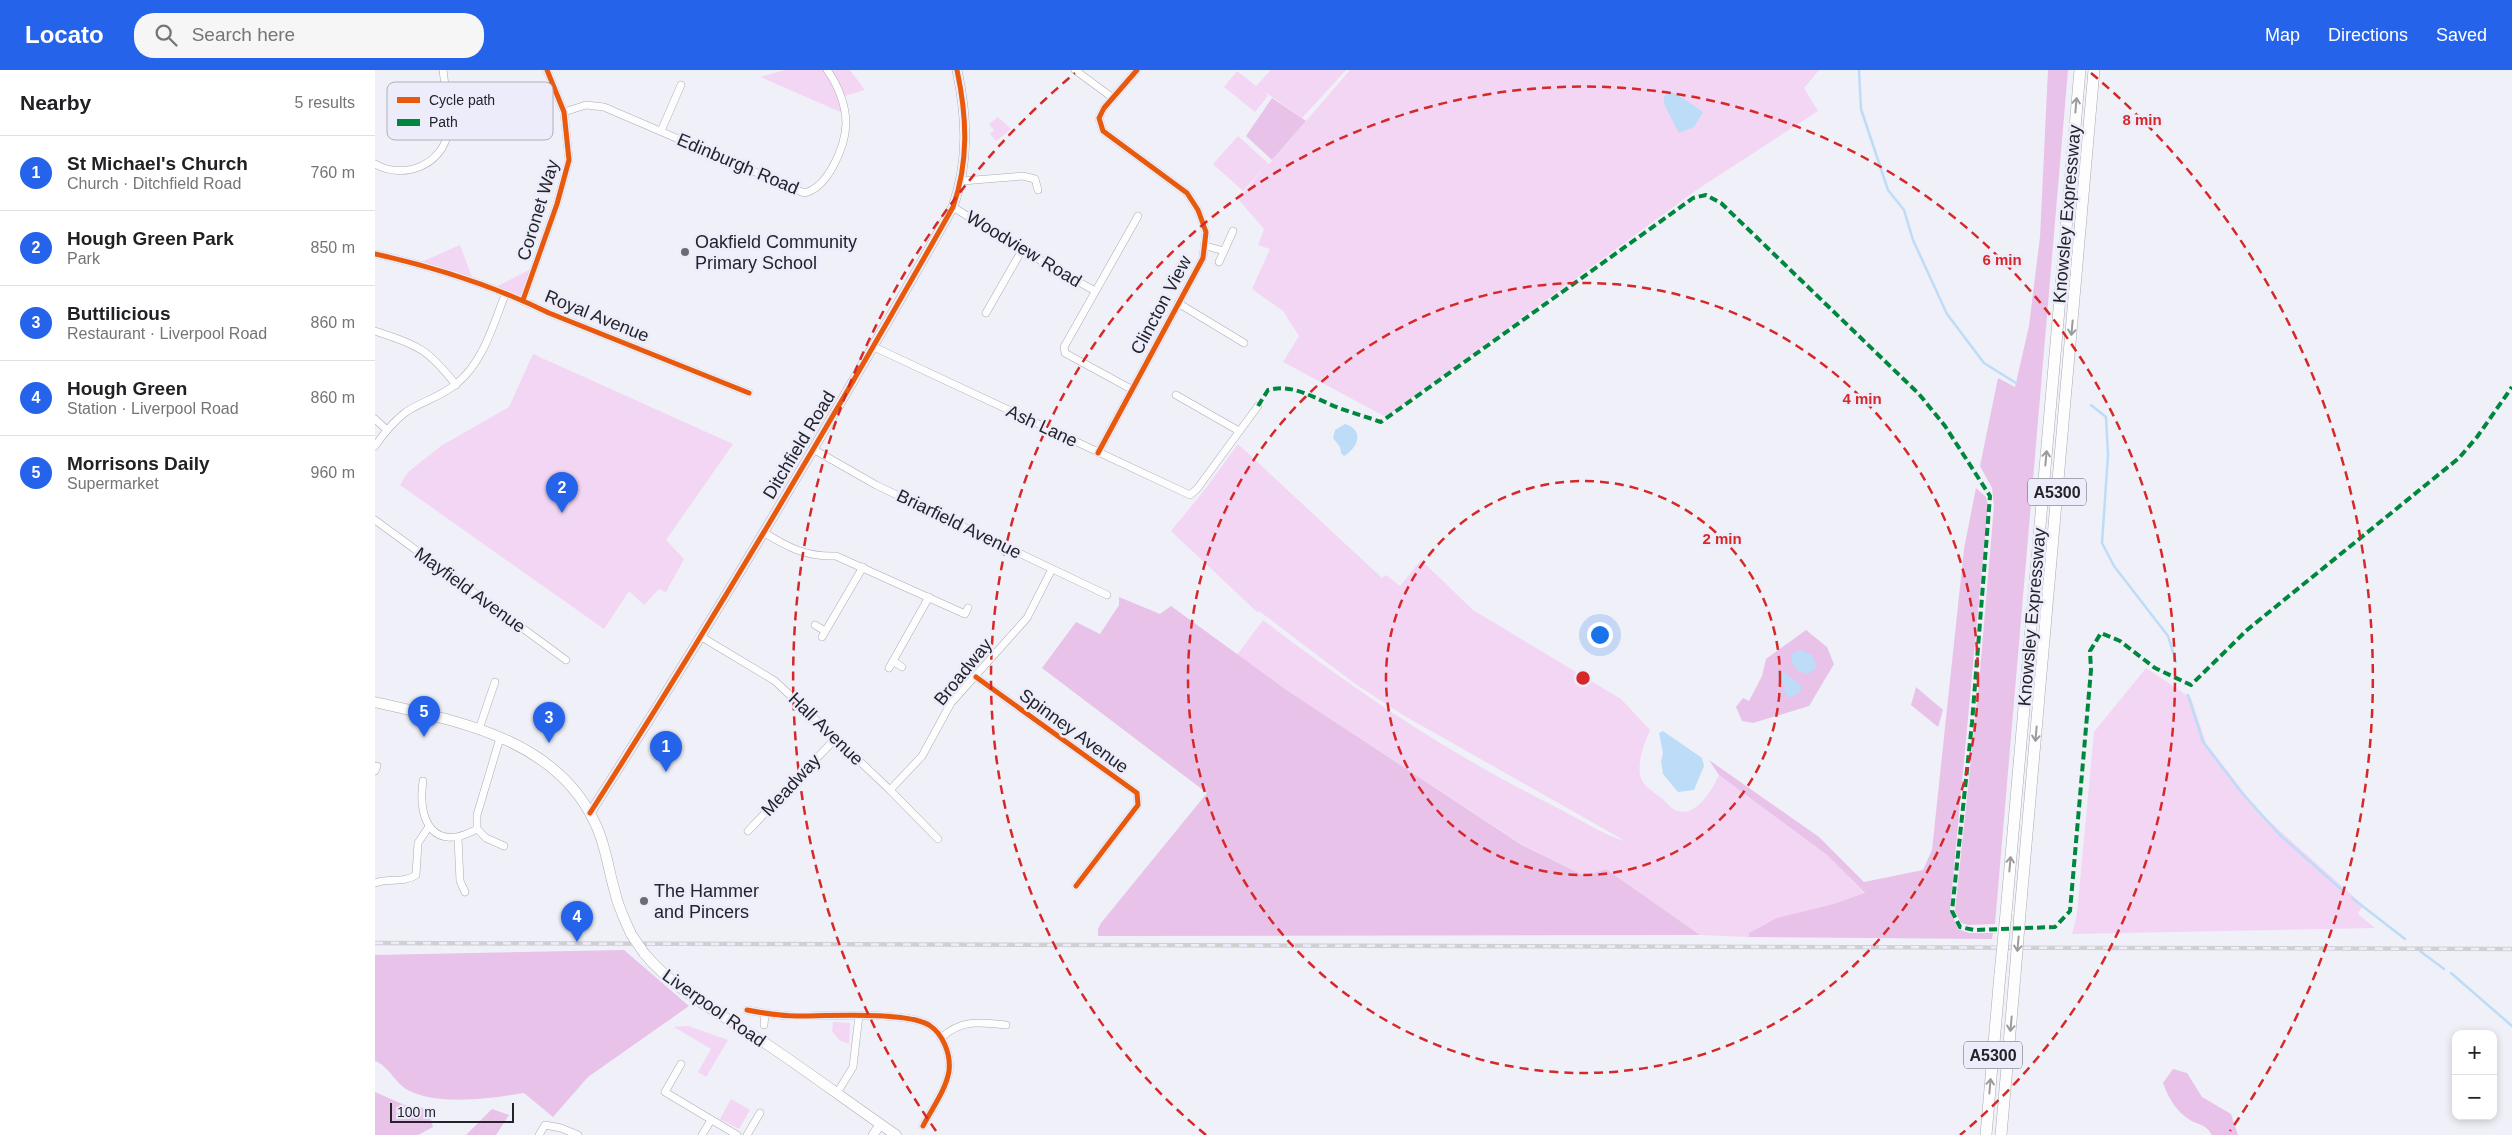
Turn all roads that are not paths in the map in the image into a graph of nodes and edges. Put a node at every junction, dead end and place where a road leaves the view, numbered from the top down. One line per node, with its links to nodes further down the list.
1 (547, 70): 8 (street, Coronet Way)
2 (827, 70): 13 (street, Edinburgh Road)
3 (957, 70): 16 (street, Ditchfield Road)
4 (1075, 70): 11 (street)
5 (1137, 70): 11 (street, Clincton View)
6 (2079, 70): 93 (highway, Knowsley Expressway / A5300, one-way to 6, bridge)
7 (2094, 70): 94 (highway, Knowsley Expressway / A5300, one-way to 94, bridge)
8 (552, 82)
9 (553, 85): 12 (street, Coronet Way)
10 (681, 85): 13 (street)
11 (1113, 98): 21 (street, Clincton View)
12 (564, 112): 13 (street, Edinburgh Road); 28 (street, Coronet Way)
13 (661, 130)
14 (445, 140): 15 (street)
15 (375, 164)
16 (962, 181): 17 (street); 18 (street, Ditchfield Road)
17 (1038, 190)
18 (953, 207): 22 (street, Woodview Road); 33 (street, Ditchfield Road)
19 (1138, 216): 26 (street)
20 (1233, 230): 23 (street)
21 (1206, 246): 23 (street); 29 (street, Clincton View)
22 (1022, 250): 26 (street, Woodview Road); 30 (street)
23 (1224, 251): 25 (street)
24 (375, 254): 27 (street, Royal Avenue)
25 (1219, 262)
26 (1095, 291): 35 (street)
27 (505, 295): 28 (street, Royal Avenue); 34 (street)
28 (523, 300): 36 (street, Royal Avenue)
29 (1178, 303): 32 (street); 35 (street, Clincton View)
30 (986, 313)
31 (375, 330): 34 (street)
32 (1244, 343)
33 (874, 347): 43 (street, Ditchfield Road); 44 (street, Ash Lane)
34 (456, 385): 40 (street)
35 (1131, 389): 44 (street, Clincton View)
36 (749, 393)
37 (1176, 396): 41 (street)
38 (1258, 406): 41 (street, Ash Lane)
39 (375, 419): 40 (street)
40 (387, 430): 42 (street)
41 (1239, 431): 44 (street, Ash Lane)
42 (375, 446)
43 (813, 449): 46 (street, Ditchfield Road); 48 (street, Briarfield Avenue)
44 (1098, 453)
45 (375, 520): 54 (street, Mayfield Avenue)
46 (763, 532): 47 (street); 53 (street, Ditchfield Road)
47 (863, 567): 50 (street); 52 (street)
48 (1052, 568): 49 (street, Briarfield Avenue); 56 (street, Broadway)
49 (1107, 595)
50 (929, 597): 51 (street); 55 (street)
51 (968, 608)
52 (815, 625)
53 (700, 636): 61 (street, Hall Avenue); 64 (street, Ditchfield Road)
54 (566, 660)
55 (902, 668)
56 (975, 677): 63 (street, Broadway); 72 (street, Spinney Avenue)
57 (495, 682): 59 (street)
58 (375, 702): 59 (main road, Liverpool Road)
59 (479, 729): 60 (main road, Liverpool Road)
60 (501, 738): 64 (main road, Liverpool Road); 66 (street)
61 (835, 739): 63 (street, Hall Avenue); 67 (street, Meadway)
62 (423, 781): 65 (street)
63 (890, 790): 69 (street, Hall Avenue)
64 (590, 813): 81 (main road, Liverpool Road, bridge)
65 (428, 828): 68 (street); 71 (street)
66 (477, 829): 68 (street); 70 (street)
67 (748, 831)
68 (457, 838): 73 (street)
69 (938, 839)
70 (504, 846)
71 (375, 883)
72 (1076, 886)
73 (465, 892)
74 (747, 1010): 75 (street)
75 (765, 1014): 76 (street); 77 (street)
76 (859, 1015): 79 (street); 81 (street)
77 (764, 1025)
78 (1006, 1025): 79 (street)
79 (941, 1038): 85 (street)
80 (681, 1064): 83 (street)
81 (837, 1093): 84 (main road, Liverpool Road)
82 (760, 1113): 90 (street)
83 (711, 1120): 88 (street); 89 (street)
84 (880, 1124): 91 (street); 92 (main road, Liverpool Road)
85 (923, 1126)
86 (539, 1135): 87 (street)
87 (578, 1135)
88 (703, 1135)
89 (737, 1135)
90 (747, 1135)
91 (873, 1135)
92 (896, 1135)
93 (1986, 1135)
94 (2001, 1135)

